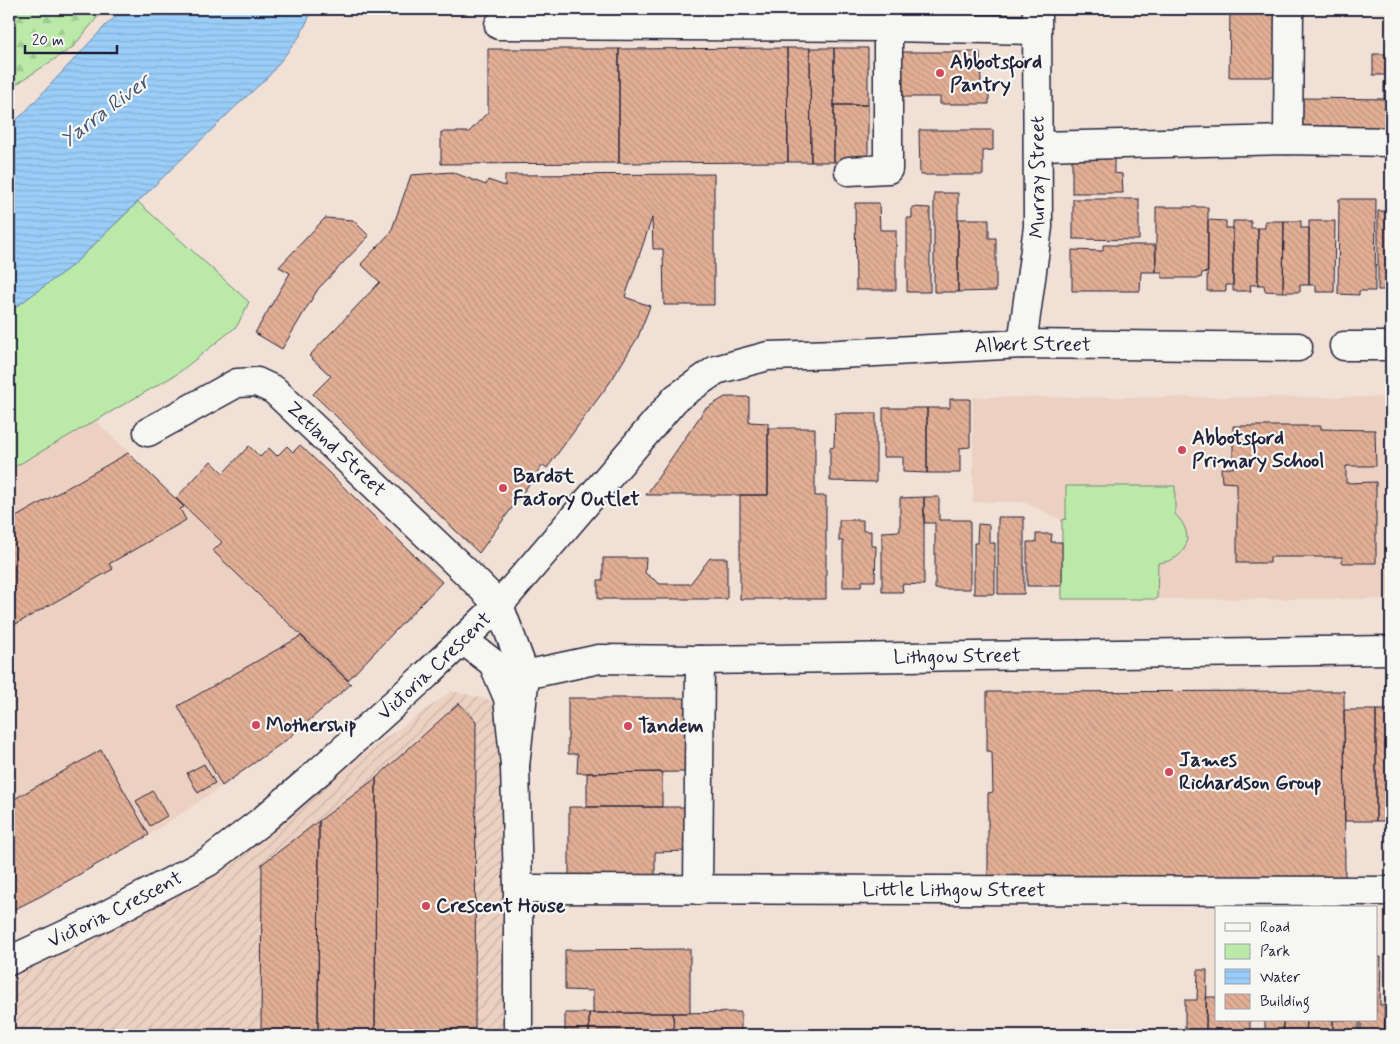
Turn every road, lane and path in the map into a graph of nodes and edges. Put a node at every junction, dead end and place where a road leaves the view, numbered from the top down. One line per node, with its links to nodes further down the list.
1 (1289, 9): 5 (street)
2 (888, 18): 3 (street); 4 (street); 8 (street)
3 (1036, 19): 7 (street, Murray Street)
4 (499, 25)
5 (1288, 140): 6 (street); 7 (street)
6 (1391, 142)
7 (1038, 146): 9 (street, Murray Street)
8 (849, 171)
9 (1022, 344): 12 (street, Albert Street); 13 (street, Albert Street)
10 (1344, 346): 11 (street)
11 (1391, 346)
12 (1298, 347)
13 (768, 356): 15 (street, Victoria Crescent)
14 (148, 432): 15 (street, Zetland Street)
15 (499, 605): 16 (street, Victoria Crescent); 19 (street)
16 (463, 640): 20 (street); 24 (street, Victoria Crescent)
17 (1391, 650): 18 (street, Lithgow Street)
18 (700, 660): 19 (street, Lithgow Street); 22 (street)
19 (525, 675): 20 (street)
20 (515, 766): 21 (street)
21 (518, 889): 22 (street, Little Lithgow Street); 25 (street)
22 (698, 890): 23 (street, Little Lithgow Street)
23 (1391, 891)
24 (9, 961)
25 (518, 1035)

